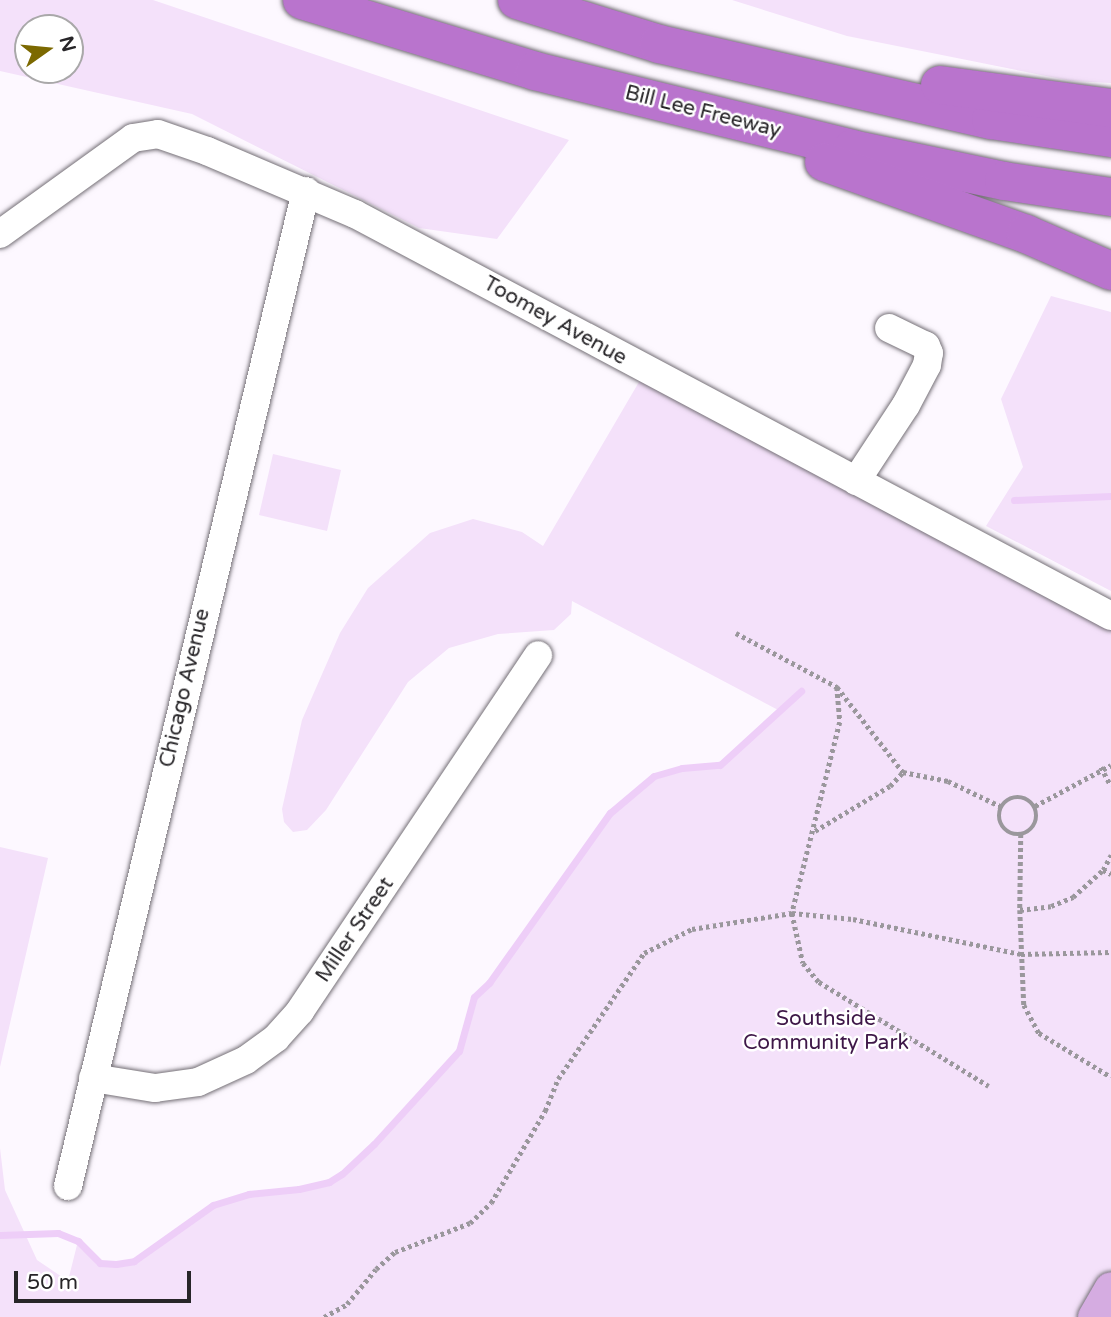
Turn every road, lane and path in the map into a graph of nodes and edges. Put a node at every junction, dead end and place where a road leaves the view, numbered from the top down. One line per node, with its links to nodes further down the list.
1 (302, 0): 4 (highway, Bill Lee Freeway)
2 (516, 0): 3 (highway)
3 (659, 44): 5 (highway); 6 (highway)
4 (655, 100): 8 (highway, Bill Lee Freeway); 10 (highway)
5 (1111, 108)
6 (1111, 138)
7 (306, 191): 9 (street, Toomey Avenue); 12 (street, Toomey Avenue); 33 (street, Chicago Avenue)
8 (1111, 197)
9 (0, 234)
10 (1111, 271)
11 (888, 328): 12 (street)
12 (856, 481): 13 (street, Toomey Avenue)
13 (1111, 617)
14 (736, 633): 16 (path)
15 (538, 655): 33 (street, Miller Street)
16 (837, 687): 19 (path); 23 (path)
17 (1111, 765): 18 (path)
18 (1101, 767): 20 (path); 22 (path)
19 (903, 772): 21 (path); 23 (path)
20 (1111, 786)
21 (1000, 806): 22 (path); 24 (path)
22 (1035, 806): 24 (path)
23 (815, 831): 29 (path)
24 (1021, 834): 28 (path)
25 (1111, 856): 26 (path)
26 (1103, 870): 27 (path); 28 (path)
27 (1111, 874)
28 (1020, 910): 31 (path)
29 (792, 913): 31 (path); 34 (path); 37 (path)
30 (1111, 952): 31 (path)
31 (1021, 954): 32 (path)
32 (1111, 1077)
33 (93, 1078): 35 (street, Chicago Avenue)
34 (989, 1086)
35 (68, 1186)
36 (1111, 1289): 38 (main road)
37 (324, 1317)
38 (1095, 1317)

